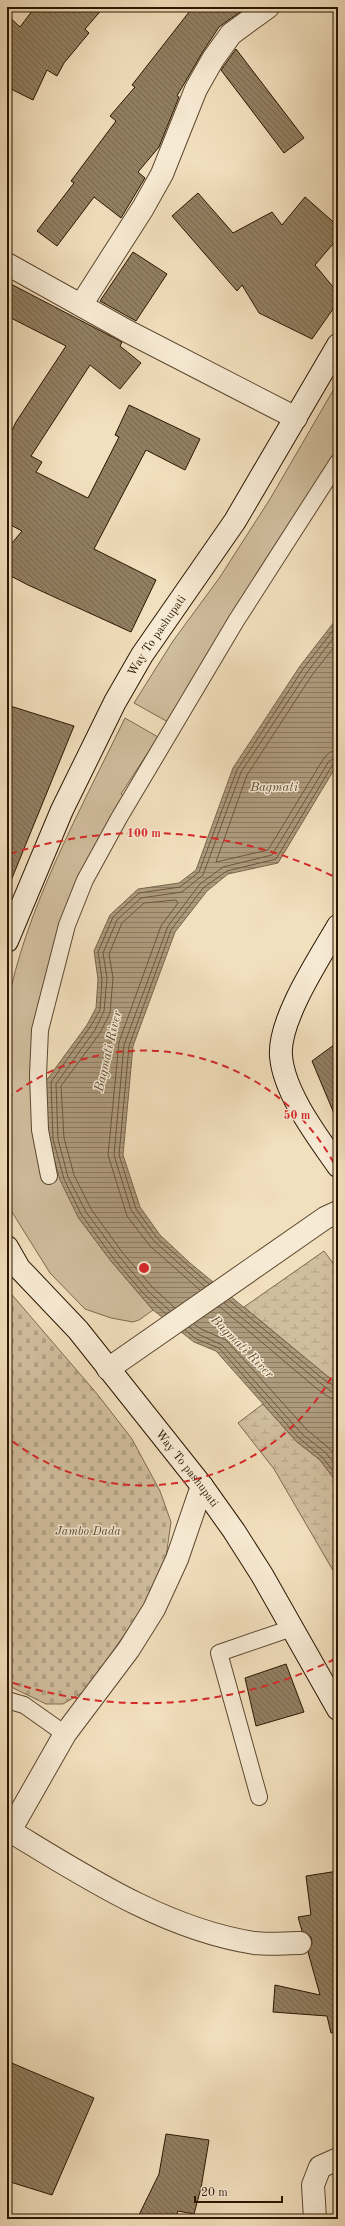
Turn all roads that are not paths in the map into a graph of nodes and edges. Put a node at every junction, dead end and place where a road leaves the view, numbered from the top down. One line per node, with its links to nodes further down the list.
1 (268, 7): 3 (street)
2 (7, 264): 3 (street)
3 (81, 305): 5 (street)
4 (338, 345): 5 (street, Way To pashupati)
5 (296, 418): 8 (street, Way To pashupati)
6 (338, 462): 10 (lane)
7 (338, 926): 9 (street)
8 (7, 941)
9 (338, 1166)
10 (49, 1176)
11 (332, 1215): 13 (street)
12 (7, 1247): 13 (street, Way To pashupati)
13 (108, 1369): 14 (street, Way To pashupati)
14 (202, 1486): 15 (street, Way To pashupati); 18 (street)
15 (292, 1628): 17 (street, Way To pashupati); 19 (lane)
16 (7, 1700): 18 (lane)
17 (338, 1709)
18 (65, 1734): 20 (street)
19 (259, 1797)
20 (9, 1834): 21 (street)
21 (300, 1943)
22 (338, 2160): 23 (street)
23 (315, 2219)

